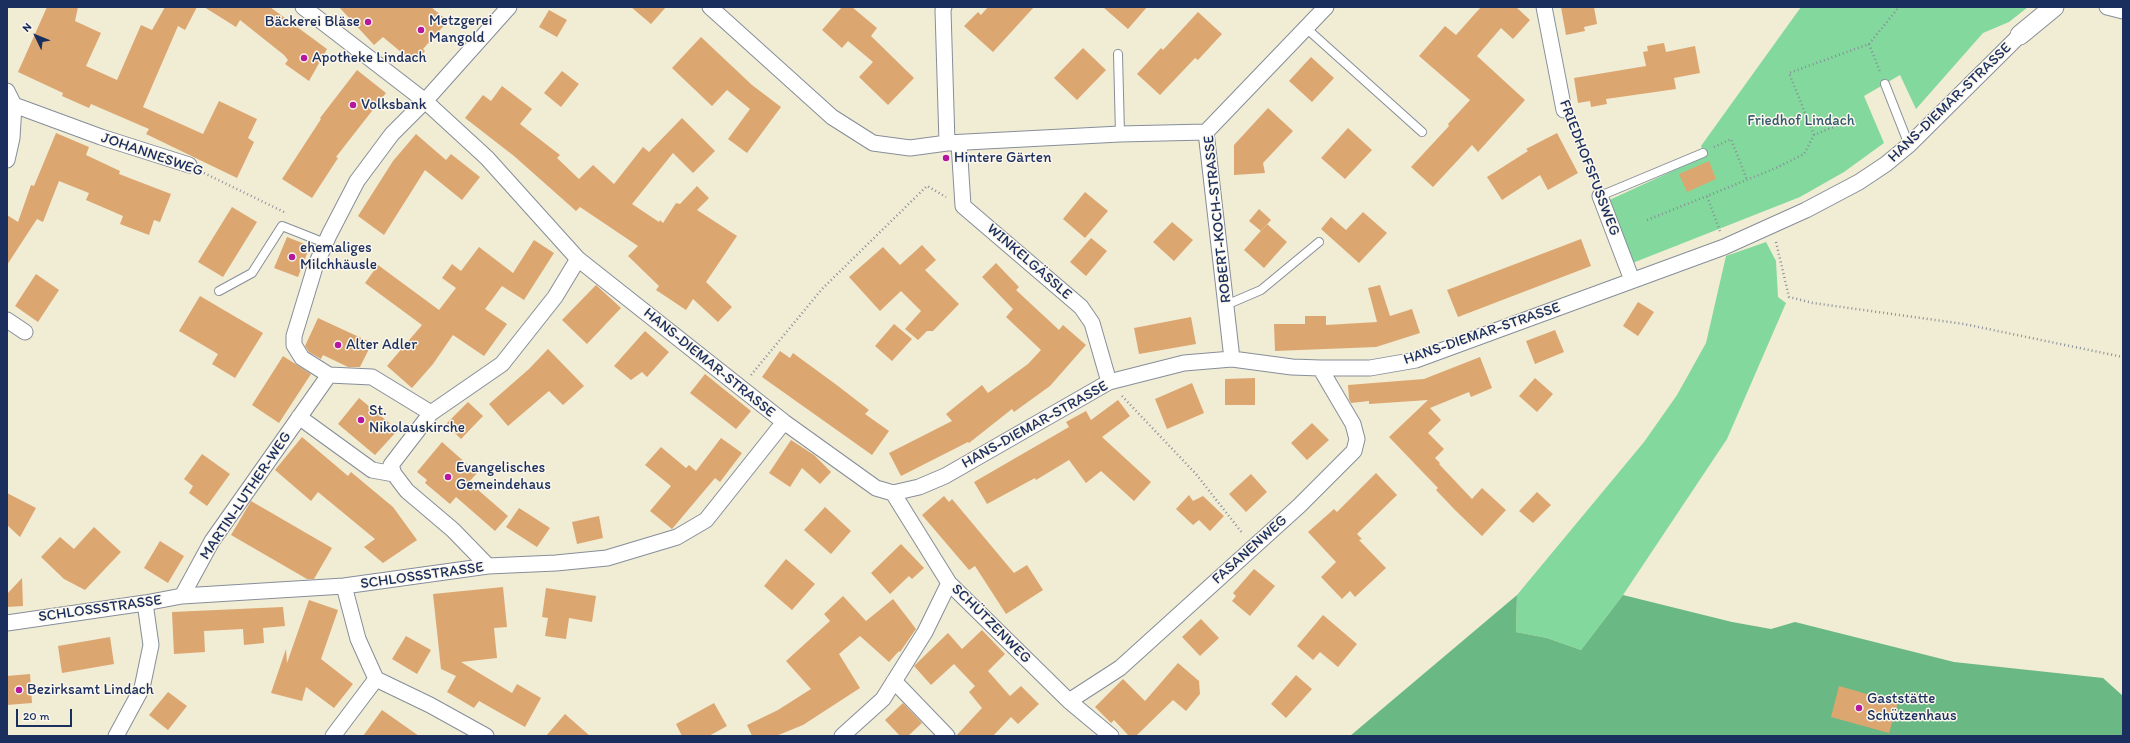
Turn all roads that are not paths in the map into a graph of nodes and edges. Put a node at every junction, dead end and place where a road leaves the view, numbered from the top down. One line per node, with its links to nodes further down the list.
1 (303, 7): 15 (street, HANS-DIEMAR-STRASSE)
2 (509, 7): 15 (street)
3 (710, 7): 21 (street)
4 (944, 7): 21 (street)
5 (1326, 7): 10 (street, ROBERT-KOCH-STRASSE)
6 (1544, 7): 17 (street, FRIEDHOFSFUSSWEG)
7 (2054, 7): 11 (street)
8 (2107, 7): 9 (street)
9 (2123, 11)
10 (1306, 28): 18 (street, ROBERT-KOCH-STRASSE); 19 (lane)
11 (2020, 35): 22 (street, HANS-DIEMAR-STRASSE)
12 (1118, 54): 20 (lane)
13 (1885, 84): 22 (lane)
14 (7, 91): 16 (street)
15 (425, 101): 28 (street); 29 (street, HANS-DIEMAR-STRASSE)
16 (14, 105): 24 (street); 25 (street, JOHANNESWEG)
17 (1564, 110)
18 (1206, 132): 20 (street); 32 (street, ROBERT-KOCH-STRASSE)
19 (1422, 132)
20 (1120, 134): 21 (street)
21 (953, 143): 38 (street, WINKELGÄSSLE)
22 (1909, 145): 30 (street, HANS-DIEMAR-STRASSE)
23 (1703, 152): 26 (lane)
24 (7, 160)
25 (189, 166)
26 (1600, 196): 30 (street, FRIEDHOFSFUSSWEG)
27 (1319, 242): 32 (lane)
28 (325, 243): 31 (lane); 37 (street)
29 (578, 259): 39 (street); 41 (street, HANS-DIEMAR-STRASSE)
30 (1632, 280): 36 (street, HANS-DIEMAR-STRASSE)
31 (219, 291)
32 (1226, 305): 35 (street, ROBERT-KOCH-STRASSE)
33 (7, 320): 34 (street)
34 (25, 332)
35 (1232, 359): 36 (street, HANS-DIEMAR-STRASSE); 38 (street, HANS-DIEMAR-STRASSE)
36 (1320, 368): 52 (street, FASANENWEG)
37 (329, 375): 39 (street); 40 (street, MARTIN-LUTHER-WEG)
38 (1109, 382): 43 (street, HANS-DIEMAR-STRASSE)
39 (431, 413): 42 (street)
40 (300, 417): 42 (street, MARTIN-LUTHER-WEG); 47 (street, MARTIN-LUTHER-WEG)
41 (784, 422): 43 (street, HANS-DIEMAR-STRASSE); 44 (street, SCHLOSSSTRASSE)
42 (394, 474): 44 (street)
43 (893, 493): 45 (street, SCHÜTZENWEG)
44 (488, 566): 46 (street, SCHLOSSSTRASSE)
45 (949, 583): 51 (street); 52 (street, SCHÜTZENWEG)
46 (344, 586): 47 (street, SCHLOSSSTRASSE); 50 (street)
47 (182, 596): 48 (street, SCHLOSSSTRASSE)
48 (146, 604): 49 (street, SCHLOSSSTRASSE); 53 (street)
49 (7, 623)
50 (376, 679): 54 (street); 55 (street)
51 (894, 681): 56 (street); 57 (street)
52 (1069, 701): 58 (street, SCHÜTZENWEG)
53 (116, 736)
54 (333, 736)
55 (486, 736)
56 (842, 736)
57 (946, 736)
58 (1110, 736)

